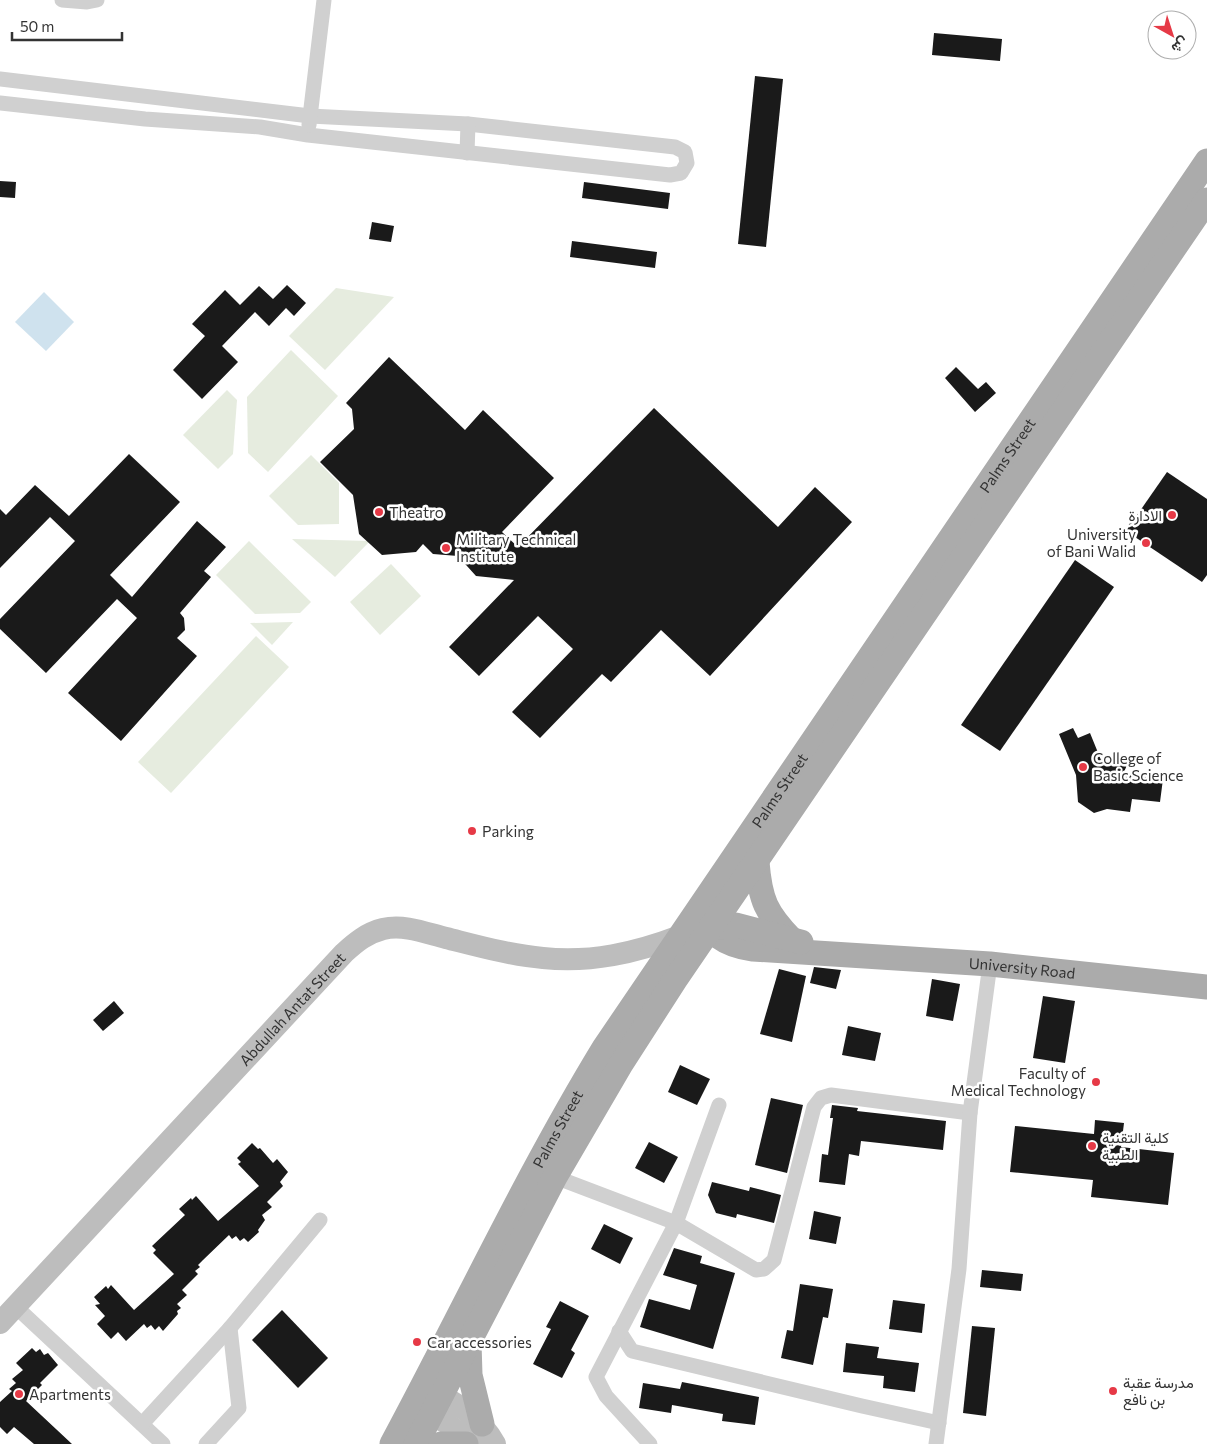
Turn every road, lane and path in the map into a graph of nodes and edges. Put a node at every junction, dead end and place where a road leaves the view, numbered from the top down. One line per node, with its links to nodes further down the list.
1 (62, 0): 2 (street)
2 (97, 0)
3 (324, 0): 6 (street)
4 (0, 79): 6 (street)
5 (0, 103): 8 (street)
6 (310, 116): 7 (street); 8 (street)
7 (468, 124): 9 (street); 9 (street)
8 (308, 135): 9 (street)
9 (467, 152)
10 (1207, 160): 13 (main road, Palms Street)
11 (1207, 200): 12 (main road, Palms Street)
12 (757, 862): 13 (main road, Palms Street); 15 (main road)
13 (706, 917): 14 (main road, University Road); 15 (main road, University Road); 16 (main road, University Road); 19 (main road, Palms Street)
14 (680, 936): 26 (main road, Abdullah Antat Street); 30 (main road, Palms Street)
15 (792, 940): 17 (main road, University Road)
16 (742, 948): 17 (main road, University Road); 19 (main road)
17 (837, 953): 18 (main road, University Road)
18 (990, 964): 20 (main road, University Road); 22 (street)
19 (675, 980): 23 (main road, Palms Street)
20 (1207, 987)
21 (719, 1105): 25 (street)
22 (970, 1113): 25 (street); 31 (street)
23 (556, 1177): 25 (street); 29 (main road, Palms Street)
24 (320, 1220): 27 (street)
25 (676, 1223): 28 (street)
26 (8, 1315): 32 (street)
27 (230, 1328): 32 (street); 35 (street)
28 (619, 1331): 31 (street); 40 (street)
29 (469, 1342): 30 (main road, Palms Street); 33 (main road)
30 (427, 1400): 33 (main road); 36 (main road, Palms Street); 37 (main road, Palms Street)
31 (939, 1422): 41 (street)
32 (142, 1424): 34 (street)
33 (484, 1437)
34 (163, 1444)
35 (206, 1444)
36 (392, 1444)
37 (416, 1444)
38 (441, 1444): 39 (main road)
39 (466, 1444)
40 (650, 1444)
41 (936, 1444)

